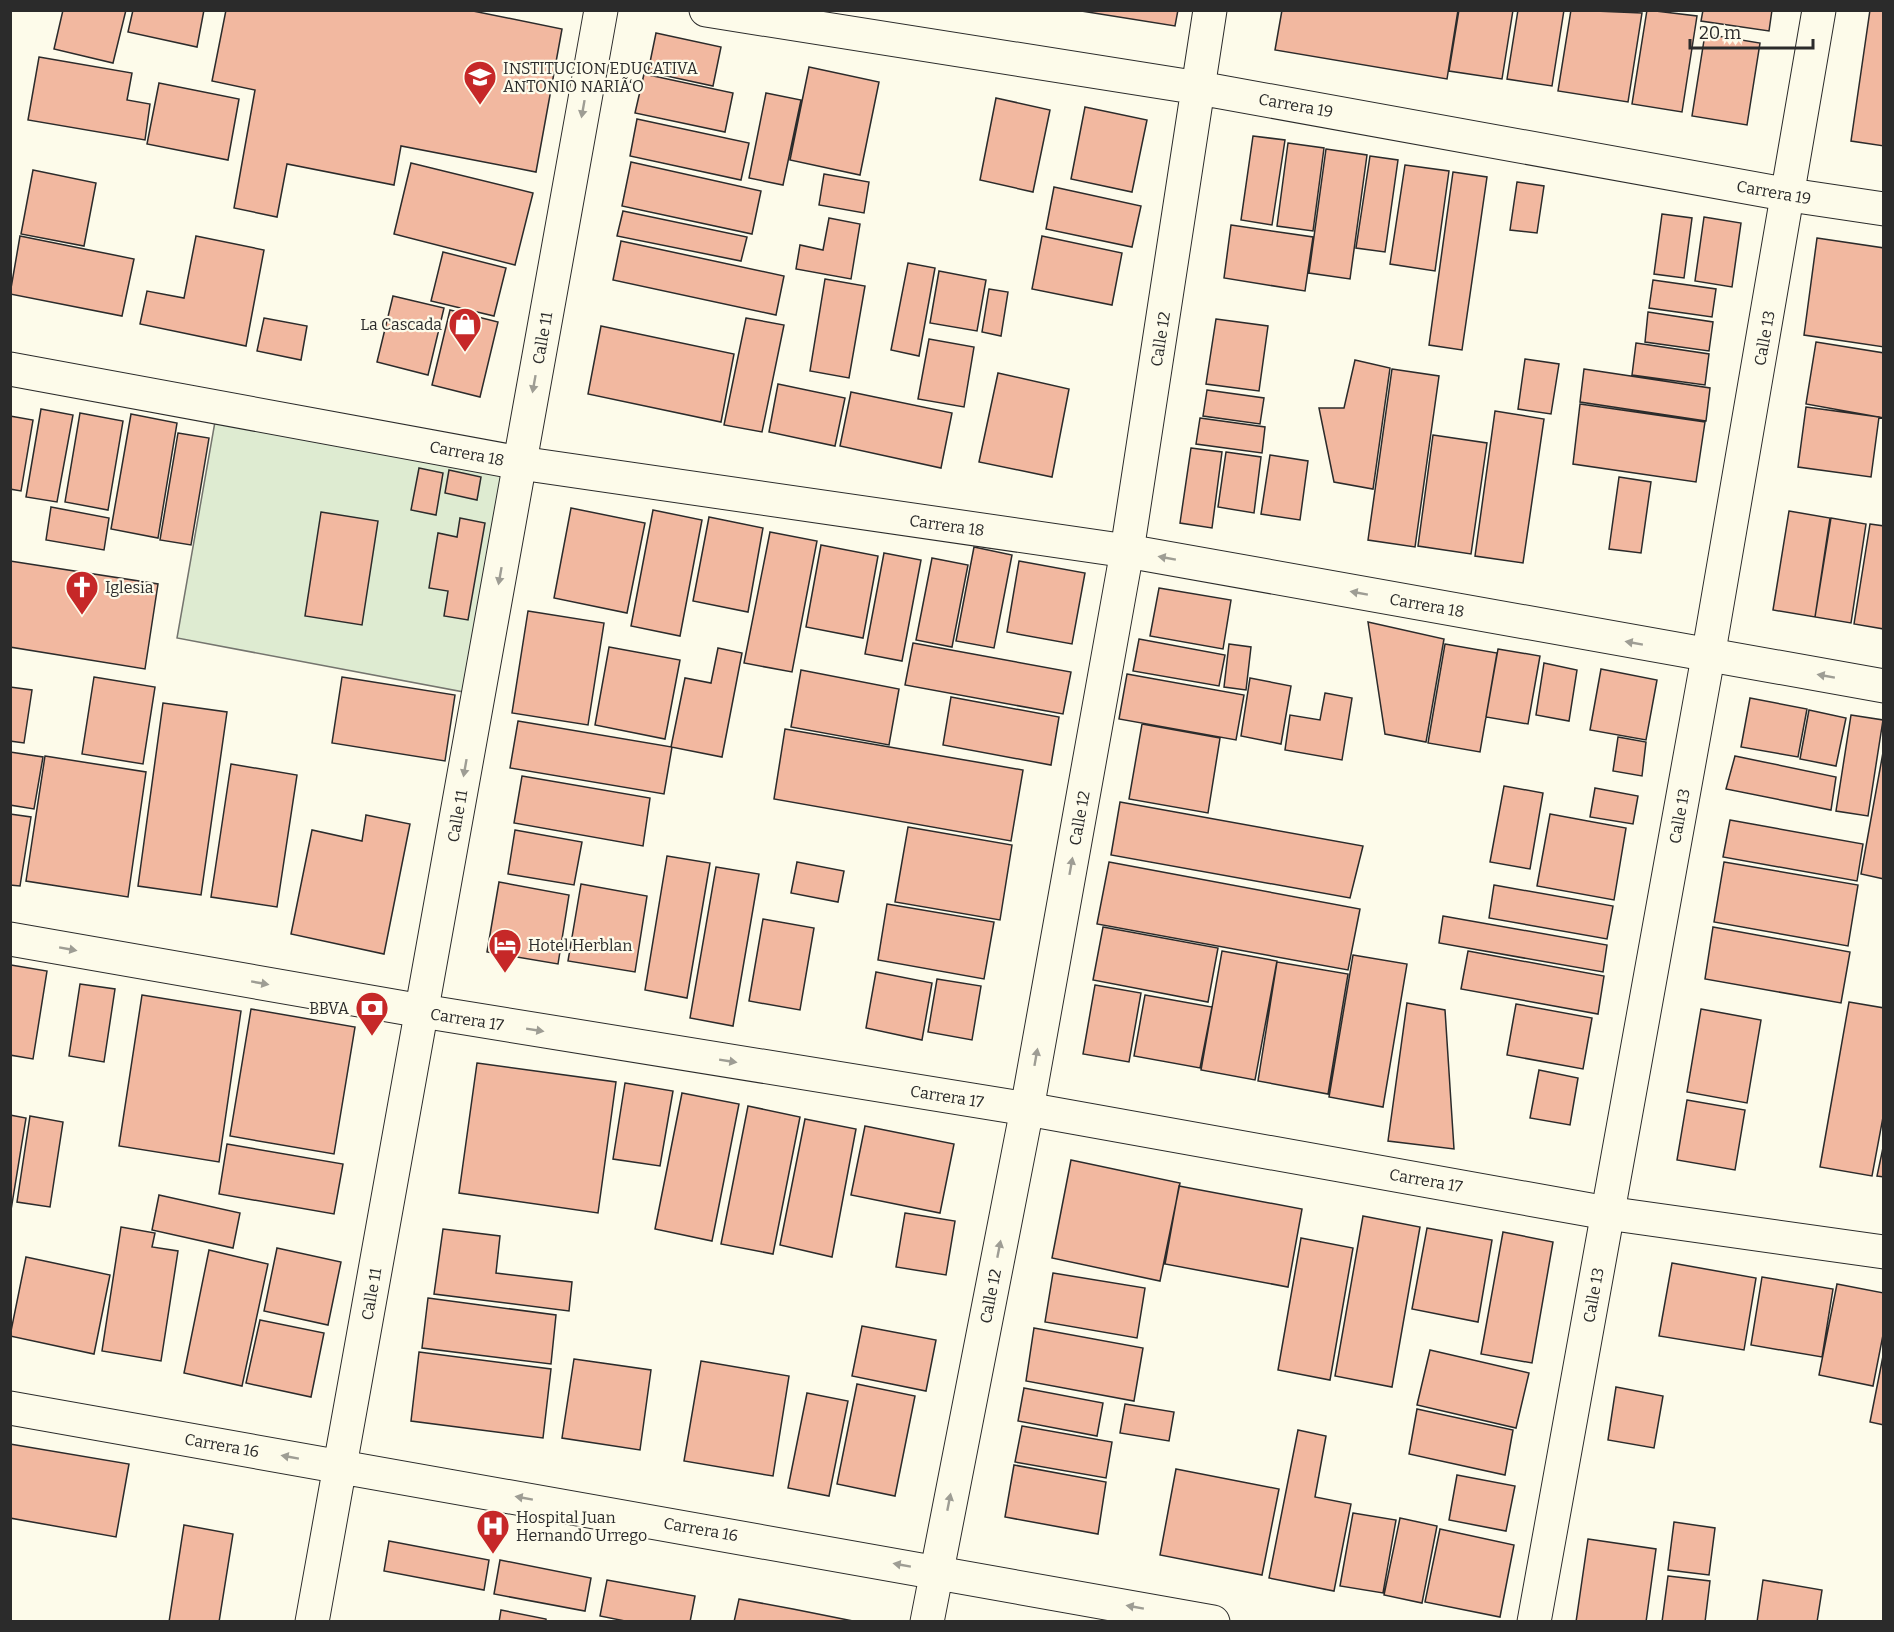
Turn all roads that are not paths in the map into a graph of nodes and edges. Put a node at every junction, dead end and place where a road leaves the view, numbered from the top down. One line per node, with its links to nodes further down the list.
1 (601, 10): 9 (street, Calle 11, one-way to 9)
2 (706, 10): 5 (street, Carrera 19)
3 (1210, 10): 5 (street, Calle 12)
4 (1819, 10): 6 (street, Calle 13)
5 (1199, 88): 6 (street, Carrera 19); 10 (street, Calle 12)
6 (1790, 195): 7 (street, Carrera 19); 11 (street, Calle 13)
7 (1884, 209)
8 (10, 369): 9 (street, Carrera 18)
9 (520, 463): 10 (street, Carrera 18); 14 (street, Calle 11, one-way to 14)
10 (1127, 551): 11 (street, Carrera 18, one-way to 10); 15 (street, Calle 12, one-way to 10)
11 (1708, 657): 12 (street, Carrera 18, one-way to 11); 16 (street, Calle 13)
12 (1884, 686)
13 (10, 939): 14 (street, Carrera 17, one-way to 14)
14 (422, 1011): 15 (street, Carrera 17, one-way to 15); 19 (street, Calle 11)
15 (1027, 1109): 16 (street, Carrera 17); 20 (street, Calle 12, one-way to 15)
16 (1607, 1213): 17 (street, Carrera 17); 24 (street, Calle 13)
17 (1884, 1252)
18 (10, 1408): 19 (street, Carrera 16, one-way to 18)
19 (340, 1466): 20 (street, Carrera 16, one-way to 19); 21 (street, Calle 11)
20 (936, 1570): 22 (street, Calle 12); 23 (street, Carrera 16, one-way to 20)
21 (312, 1622)
22 (927, 1622)
23 (1213, 1622)
24 (1534, 1622)

